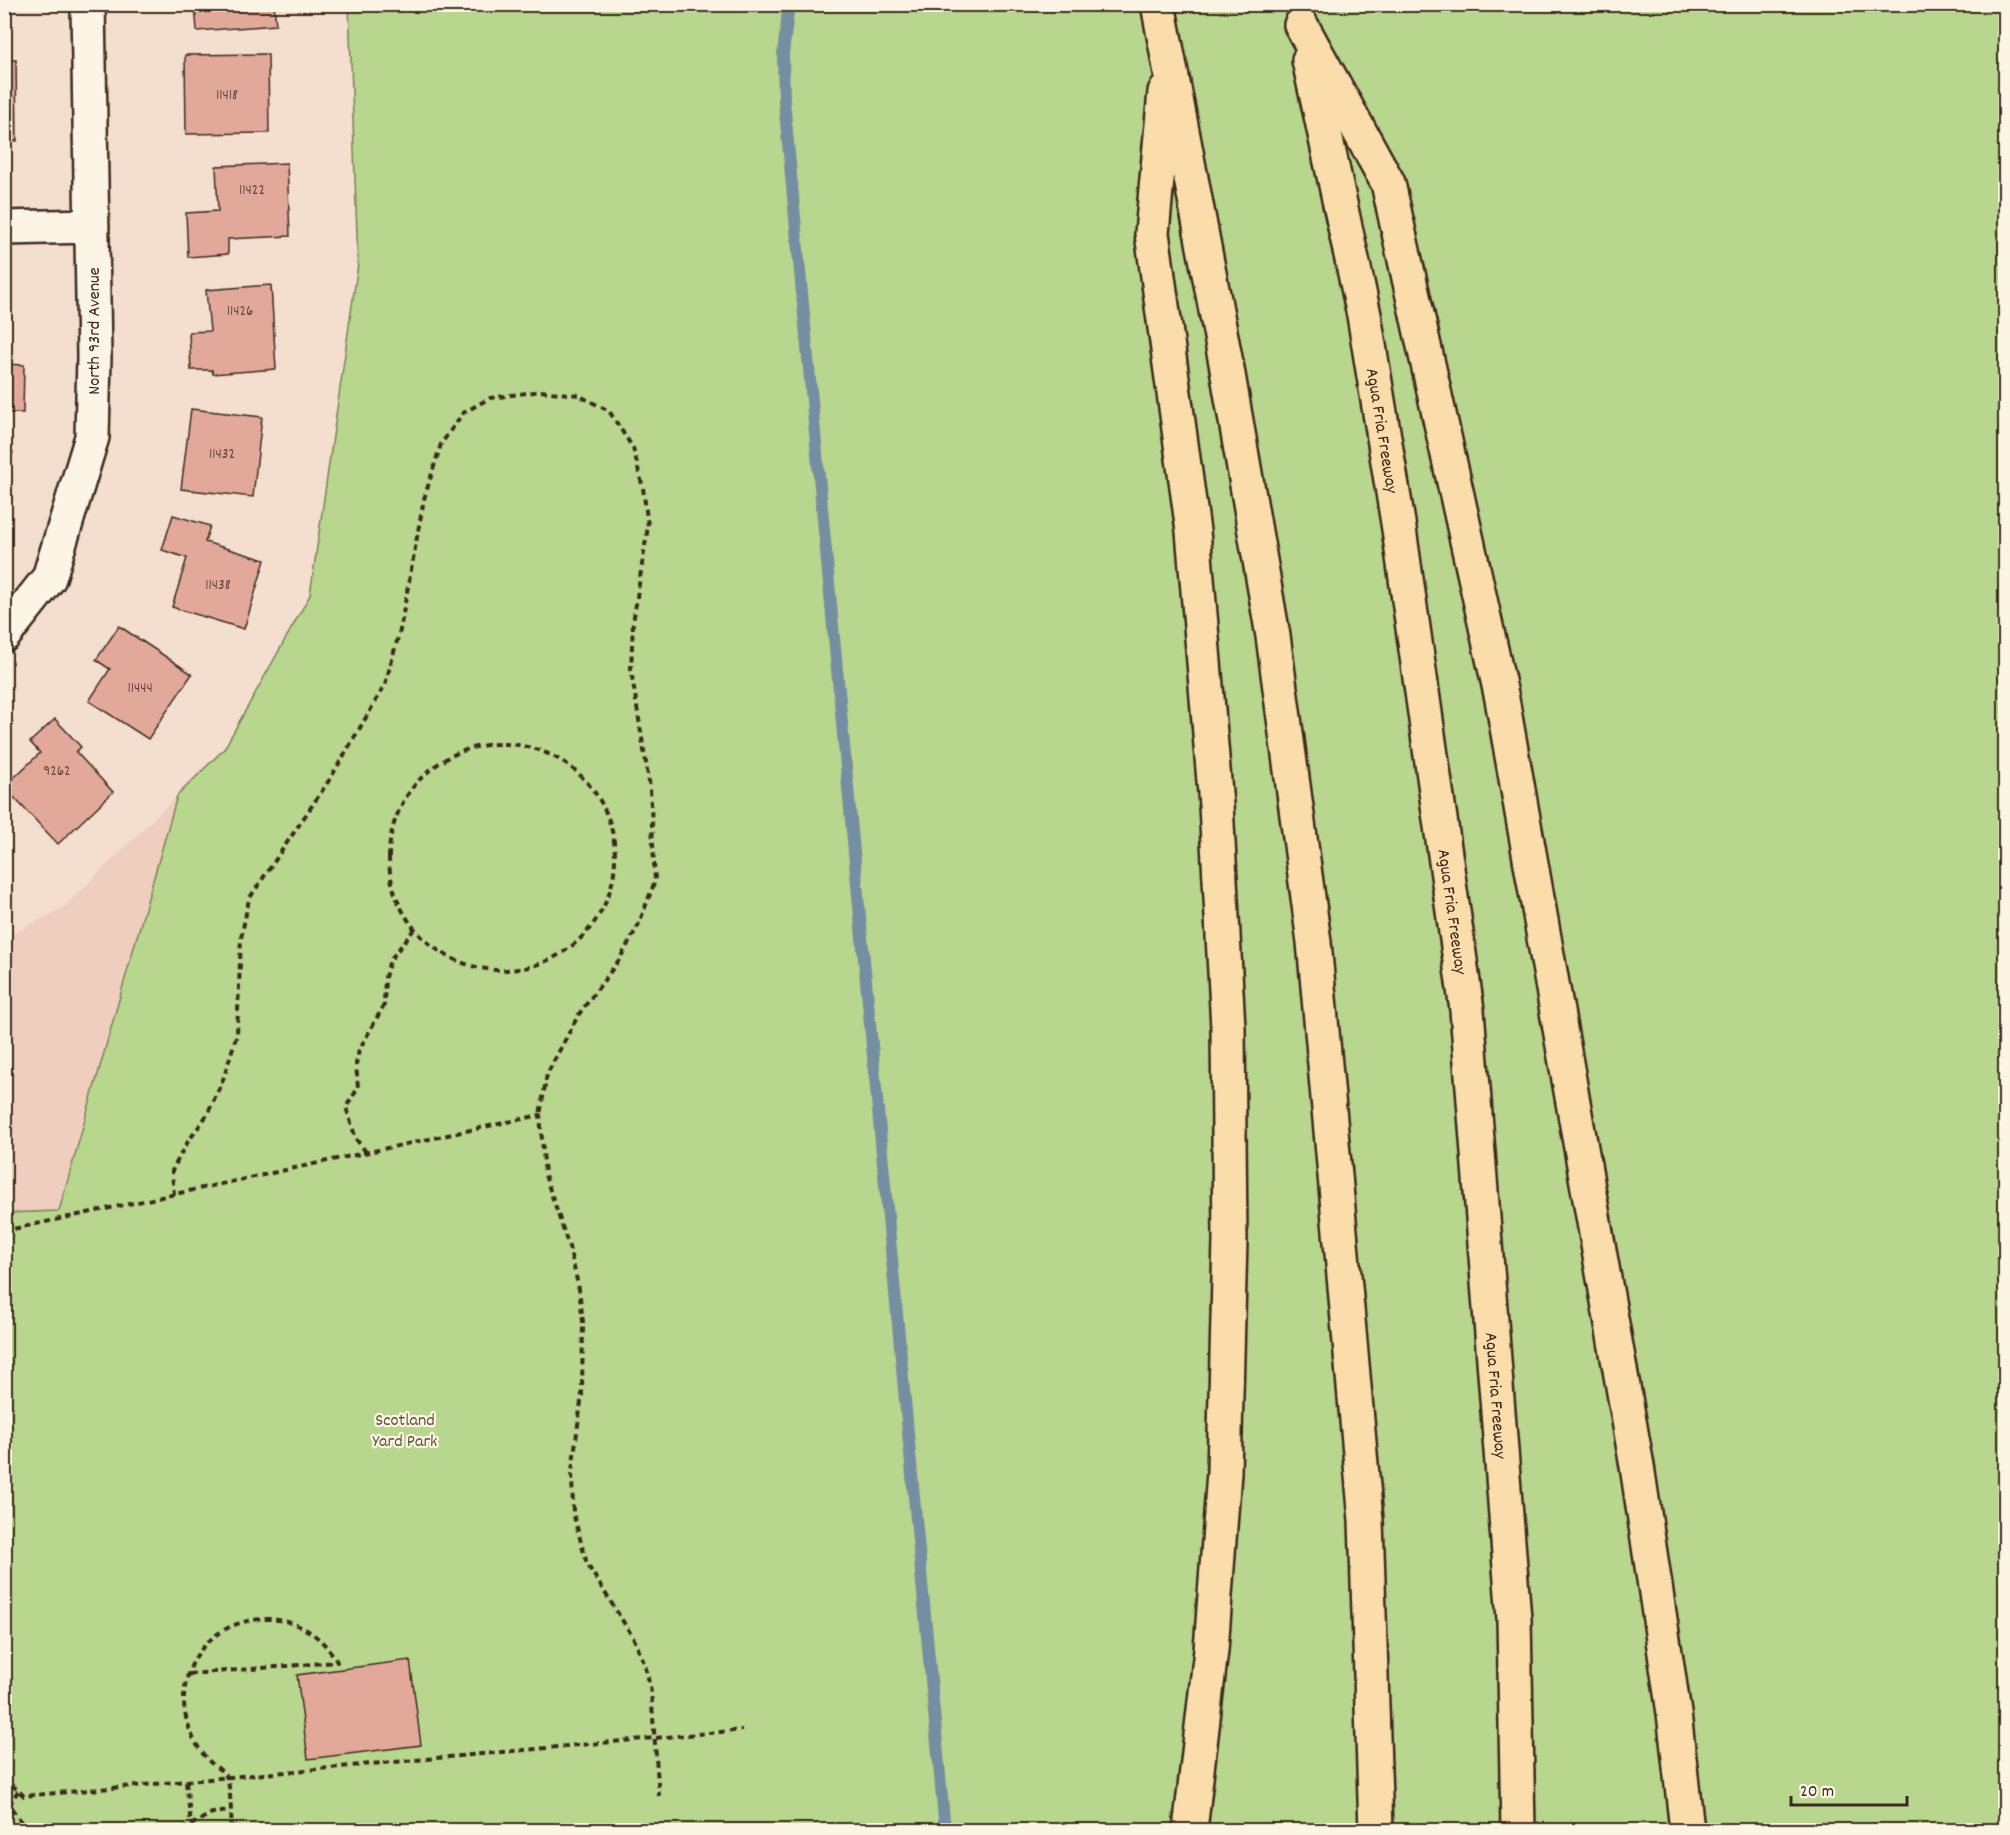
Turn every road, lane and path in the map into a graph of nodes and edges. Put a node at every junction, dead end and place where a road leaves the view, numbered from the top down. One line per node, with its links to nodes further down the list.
1 (88, 4): 5 (street, North 93rd Avenue)
2 (1158, 4): 4 (highway)
3 (1300, 15): 28 (highway, Agua Fria Freeway); 29 (highway)
4 (1169, 54): 26 (highway); 27 (highway)
5 (92, 226): 6 (street); 7 (street, North 93rd Avenue)
6 (4, 228)
7 (4, 635)
8 (415, 928): 8 (path); 10 (path)
9 (540, 1115): 10 (path); 11 (path); 15 (path)
10 (366, 1152): 11 (path)
11 (174, 1195): 12 (path)
12 (4, 1231)
13 (189, 1674): 13 (path); 17 (path)
14 (742, 1730): 15 (path)
15 (655, 1738): 17 (path); 20 (path)
16 (4, 1778): 19 (path)
17 (227, 1778): 18 (path); 21 (path)
18 (186, 1782): 19 (path); 22 (path)
19 (18, 1791): 23 (path)
20 (659, 1796)
21 (230, 1811): 22 (path); 25 (path)
22 (191, 1824): 24 (path)
23 (33, 1830)
24 (182, 1830)
25 (232, 1830)
26 (1190, 1830)
27 (1376, 1830)
28 (1518, 1830)
29 (1687, 1830)

